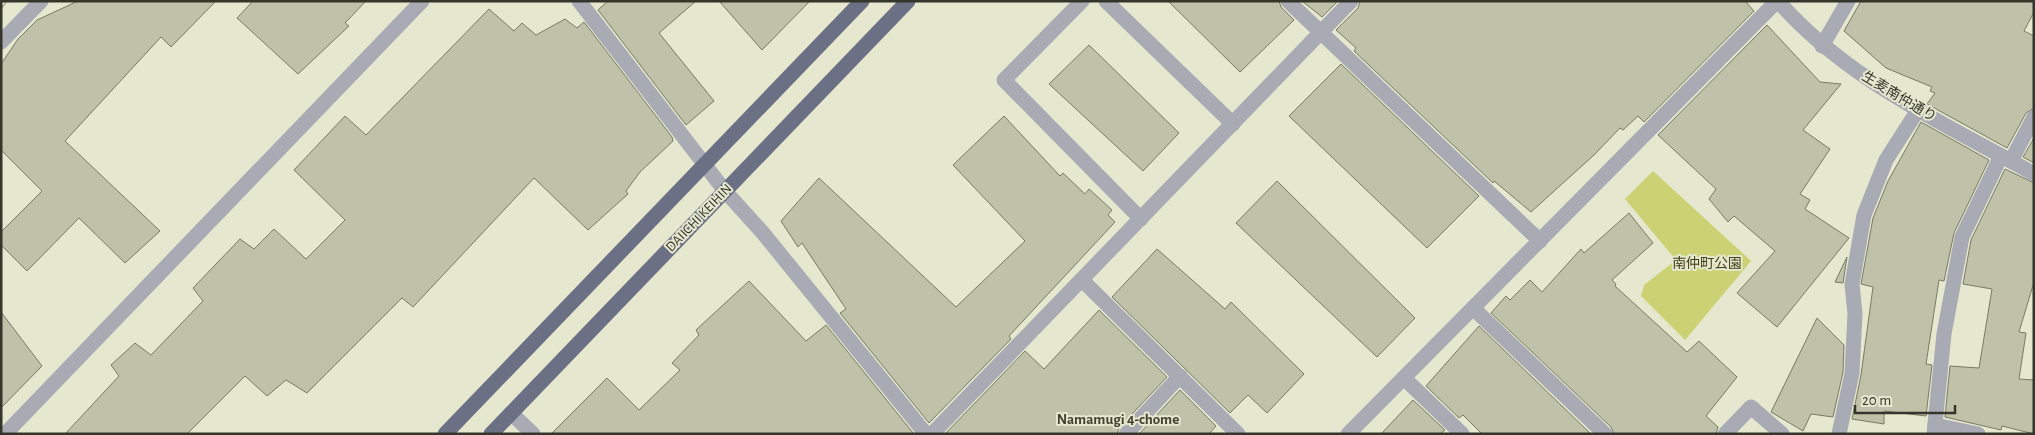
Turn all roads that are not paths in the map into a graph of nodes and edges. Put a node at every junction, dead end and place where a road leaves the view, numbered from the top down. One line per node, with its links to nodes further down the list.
1 (41, 1): 13 (street)
2 (422, 1): 30 (street)
3 (862, 1): 19 (highway)
4 (908, 1): 21 (highway, DAIICHI KEIHIN)
5 (1082, 1): 22 (street)
6 (1106, 1): 17 (street)
7 (1288, 1): 12 (street)
8 (1351, 1): 12 (street)
9 (1777, 1): 14 (street, 生麦南仲通り); 23 (street)
10 (1848, 1): 14 (street)
11 (580, 2): 19 (street)
12 (1321, 34): 17 (street); 23 (street)
13 (1, 42)
14 (1822, 46): 15 (street, 生麦南仲通り)
15 (1918, 110): 18 (street, 生麦南仲通り); 43 (street)
16 (2034, 116): 18 (street)
17 (1233, 124): 22 (street)
18 (2006, 158): 20 (street, 生麦南仲通り); 29 (street)
19 (704, 164): 21 (street); 31 (highway)
20 (2034, 174)
21 (725, 191): 28 (highway, DAIICHI KEIHIN); 34 (street)
22 (1141, 219): 24 (street)
23 (1540, 241): 25 (street)
24 (1082, 280): 26 (street); 35 (street)
25 (1473, 308): 27 (street); 40 (street)
26 (1180, 376): 36 (street); 37 (street)
27 (1404, 378): 38 (street); 39 (street)
28 (511, 413): 32 (highway, DAIICHI KEIHIN); 33 (street)
29 (1935, 430): 44 (street)
30 (5, 434)
31 (445, 434)
32 (491, 434)
33 (533, 434)
34 (926, 434)
35 (932, 434)
36 (1126, 434)
37 (1238, 434)
38 (1348, 434)
39 (1462, 434)
40 (1605, 434)
41 (1725, 434): 42 (street)
42 (1782, 434)
43 (1839, 434)
44 (1978, 434)

